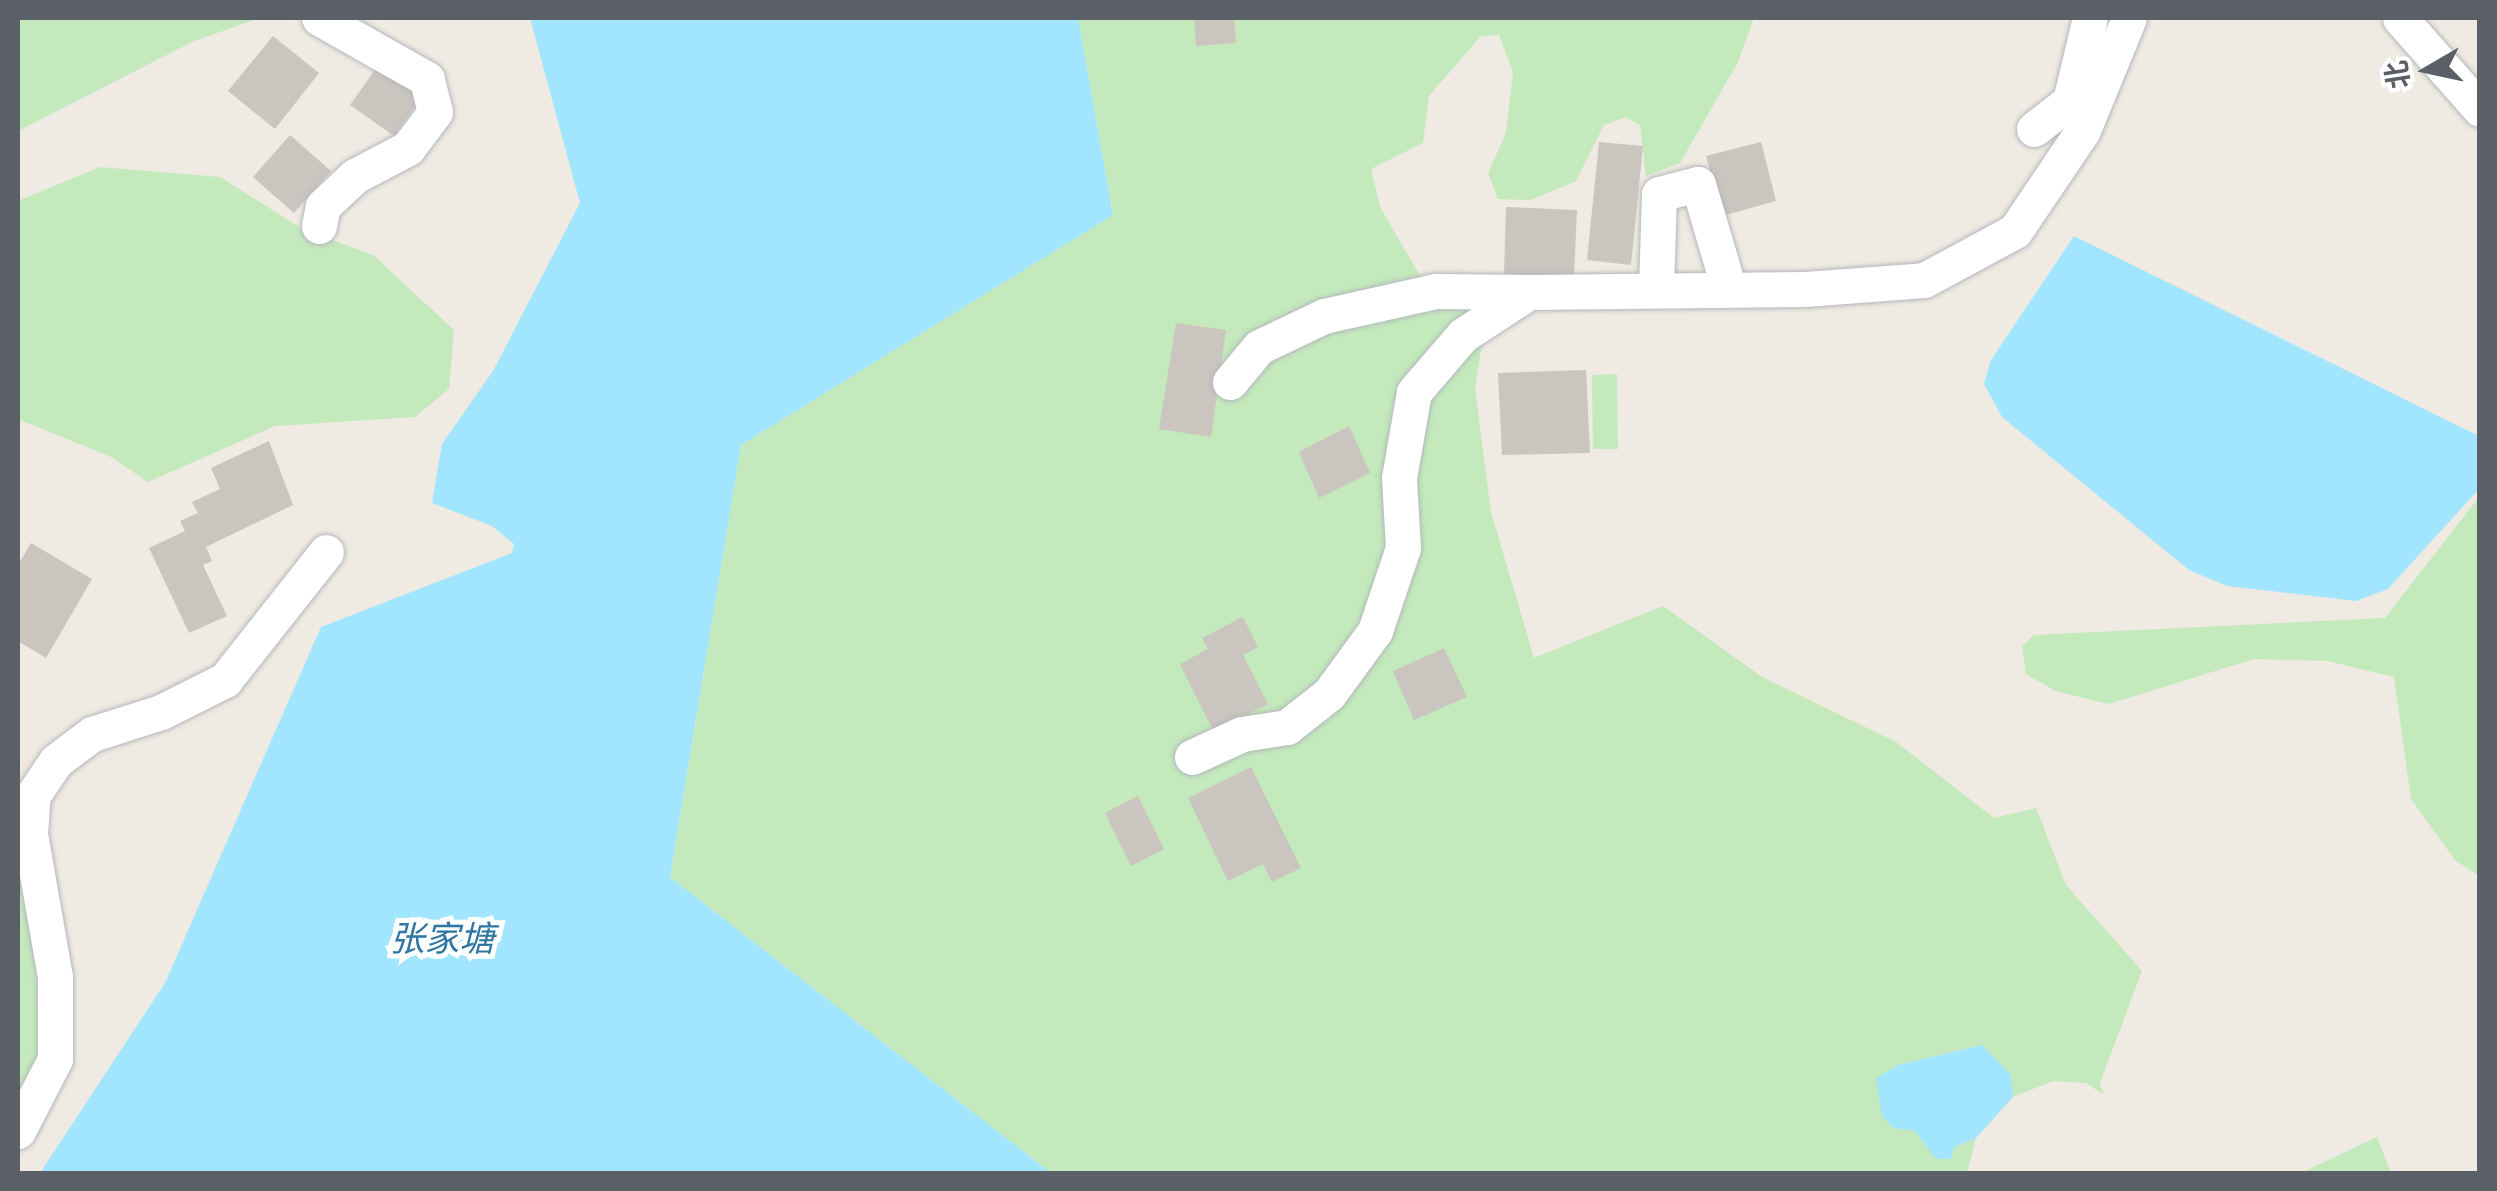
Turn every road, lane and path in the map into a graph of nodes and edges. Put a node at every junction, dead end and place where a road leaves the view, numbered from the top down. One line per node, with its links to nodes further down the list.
1 (320, 18): 7 (street)
2 (2090, 18): 6 (street)
3 (2129, 18): 6 (street)
4 (2400, 18): 5 (street)
5 (2480, 109)
6 (2059, 124): 9 (street)
7 (318, 226)
8 (1656, 289): 9 (street); 9 (street); 10 (street)
9 (1729, 289)
10 (1528, 292): 11 (street); 13 (street)
11 (1230, 382)
12 (326, 552): 14 (street)
13 (1192, 757)
14 (18, 1131)

